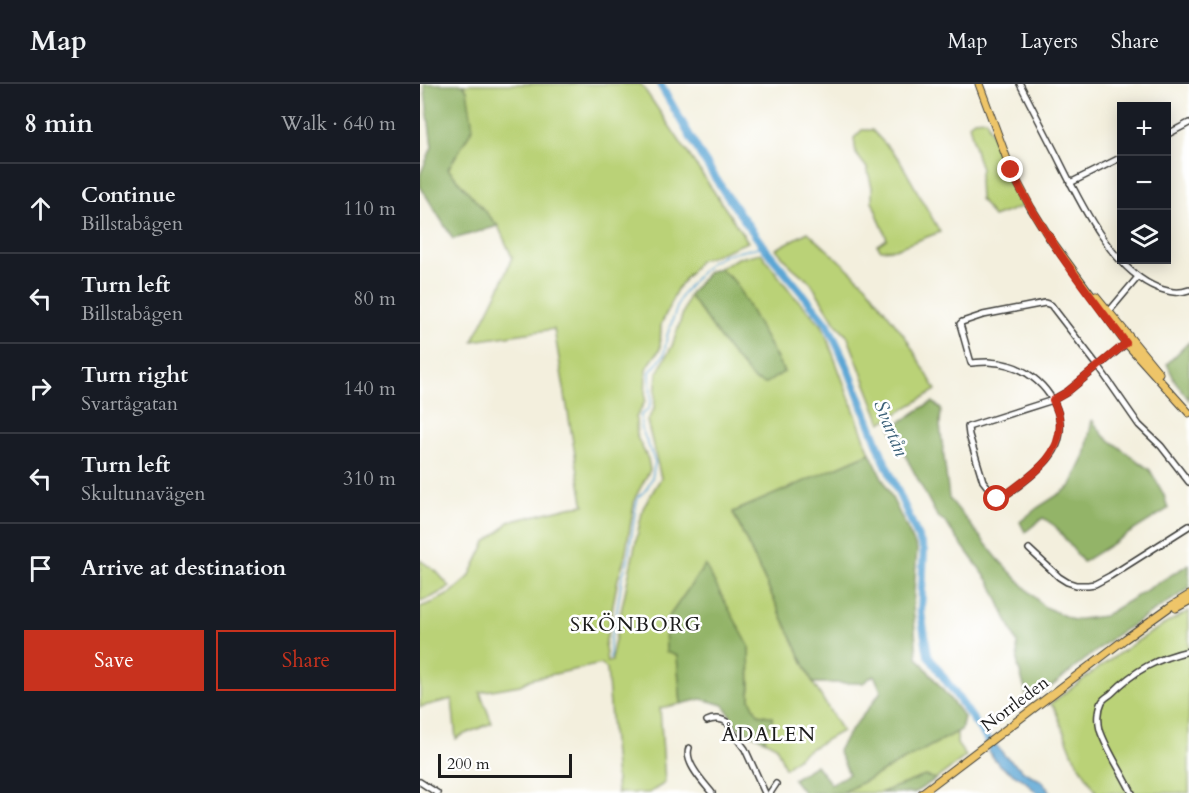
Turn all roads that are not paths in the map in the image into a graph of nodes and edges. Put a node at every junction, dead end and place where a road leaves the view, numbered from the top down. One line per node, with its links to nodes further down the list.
1 (979, 84): 9 (main road)
2 (1020, 84): 6 (street)
3 (1189, 123): 4 (street)
4 (1171, 133)
5 (1117, 160): 6 (street)
6 (1070, 183): 7 (street)
7 (1138, 277): 8 (street); 9 (street)
8 (1189, 290)
9 (1107, 314): 10 (main road)
10 (1129, 341): 11 (street); 13 (main road)
11 (1098, 366): 12 (street); 12 (street); 14 (street)
12 (1053, 400): 12 (street)
13 (1186, 410)
14 (1189, 482)
15 (1189, 526): 16 (street)
16 (1029, 549)
17 (1189, 596): 19 (main road, Norrleden)
18 (1189, 601): 19 (main road, Norrleden)
19 (1125, 639): 28 (main road, Norrleden)
20 (1189, 651): 29 (street)
21 (707, 721): 27 (street)
22 (689, 747): 26 (street)
23 (420, 782): 25 (street)
24 (776, 784): 27 (street)
25 (437, 793)
26 (712, 793)
27 (768, 793)
28 (922, 793)
29 (1132, 793)

